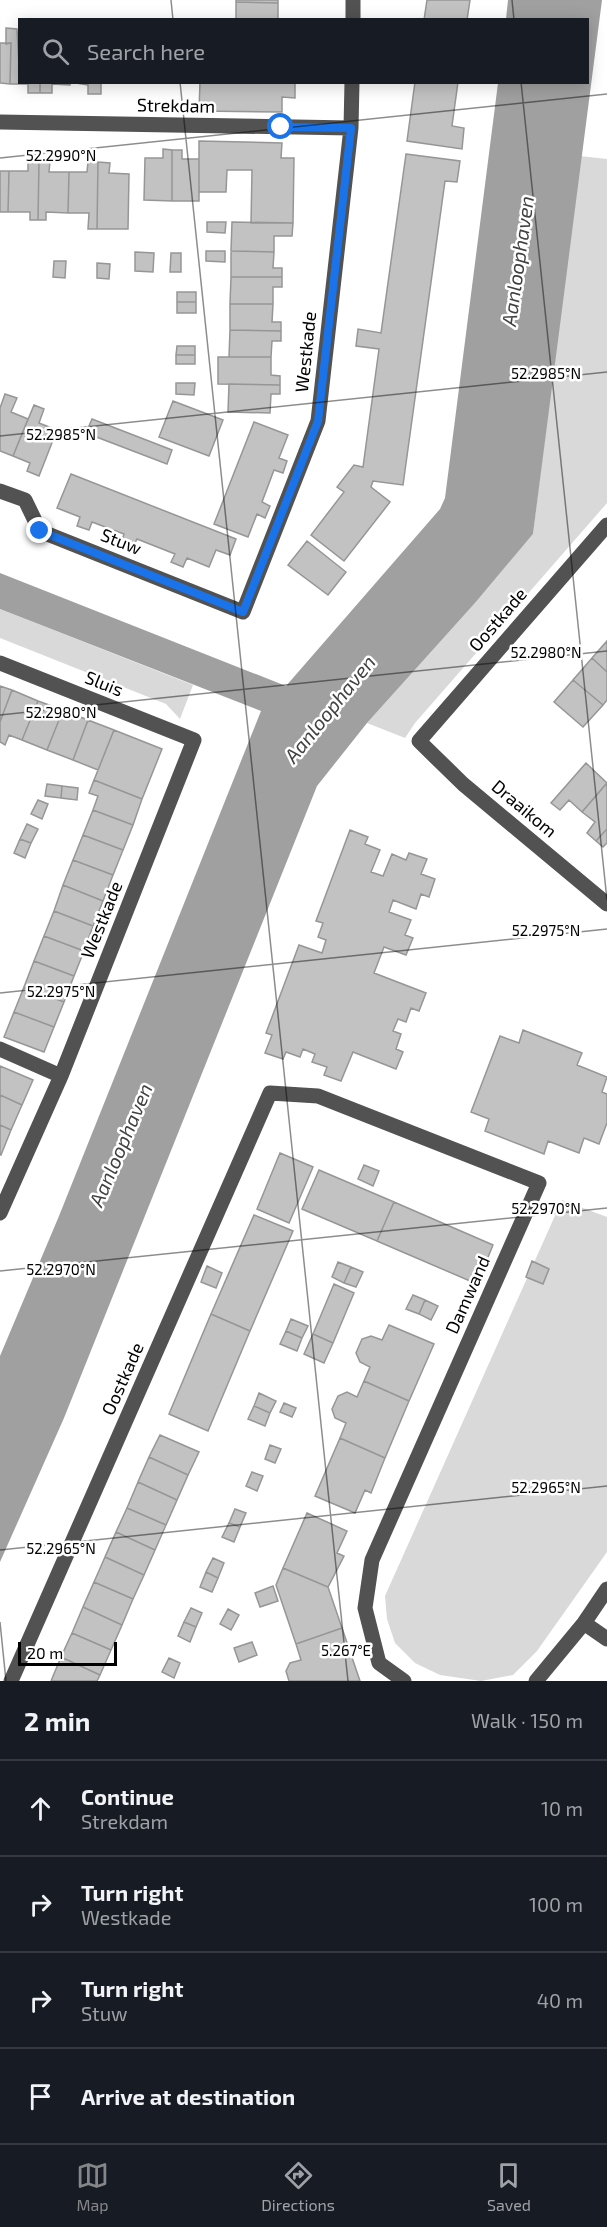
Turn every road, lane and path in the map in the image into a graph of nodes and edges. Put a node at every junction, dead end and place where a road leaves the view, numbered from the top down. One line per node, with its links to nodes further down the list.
1 (353, 0): 2 (street)
2 (353, 18)
3 (352, 84): 5 (street, Westkade)
4 (0, 122): 5 (street, Strekdam)
5 (351, 128): 8 (street, Westkade)
6 (0, 491): 8 (street, Stuw)
7 (607, 525): 11 (street, Oostkade)
8 (243, 612)
9 (0, 663): 10 (street, Sluis)
10 (194, 740): 14 (street, Westkade)
11 (419, 741): 12 (street, Draaikom)
12 (607, 904)
13 (0, 1049): 14 (street)
14 (61, 1076): 16 (street, Westkade)
15 (270, 1093): 20 (street, Oostkade); 21 (street, Damwand)
16 (0, 1213)
17 (607, 1589): 18 (street)
18 (584, 1623): 19 (street); 22 (street)
19 (607, 1639)
20 (11, 1681)
21 (404, 1681)
22 (536, 1681)

